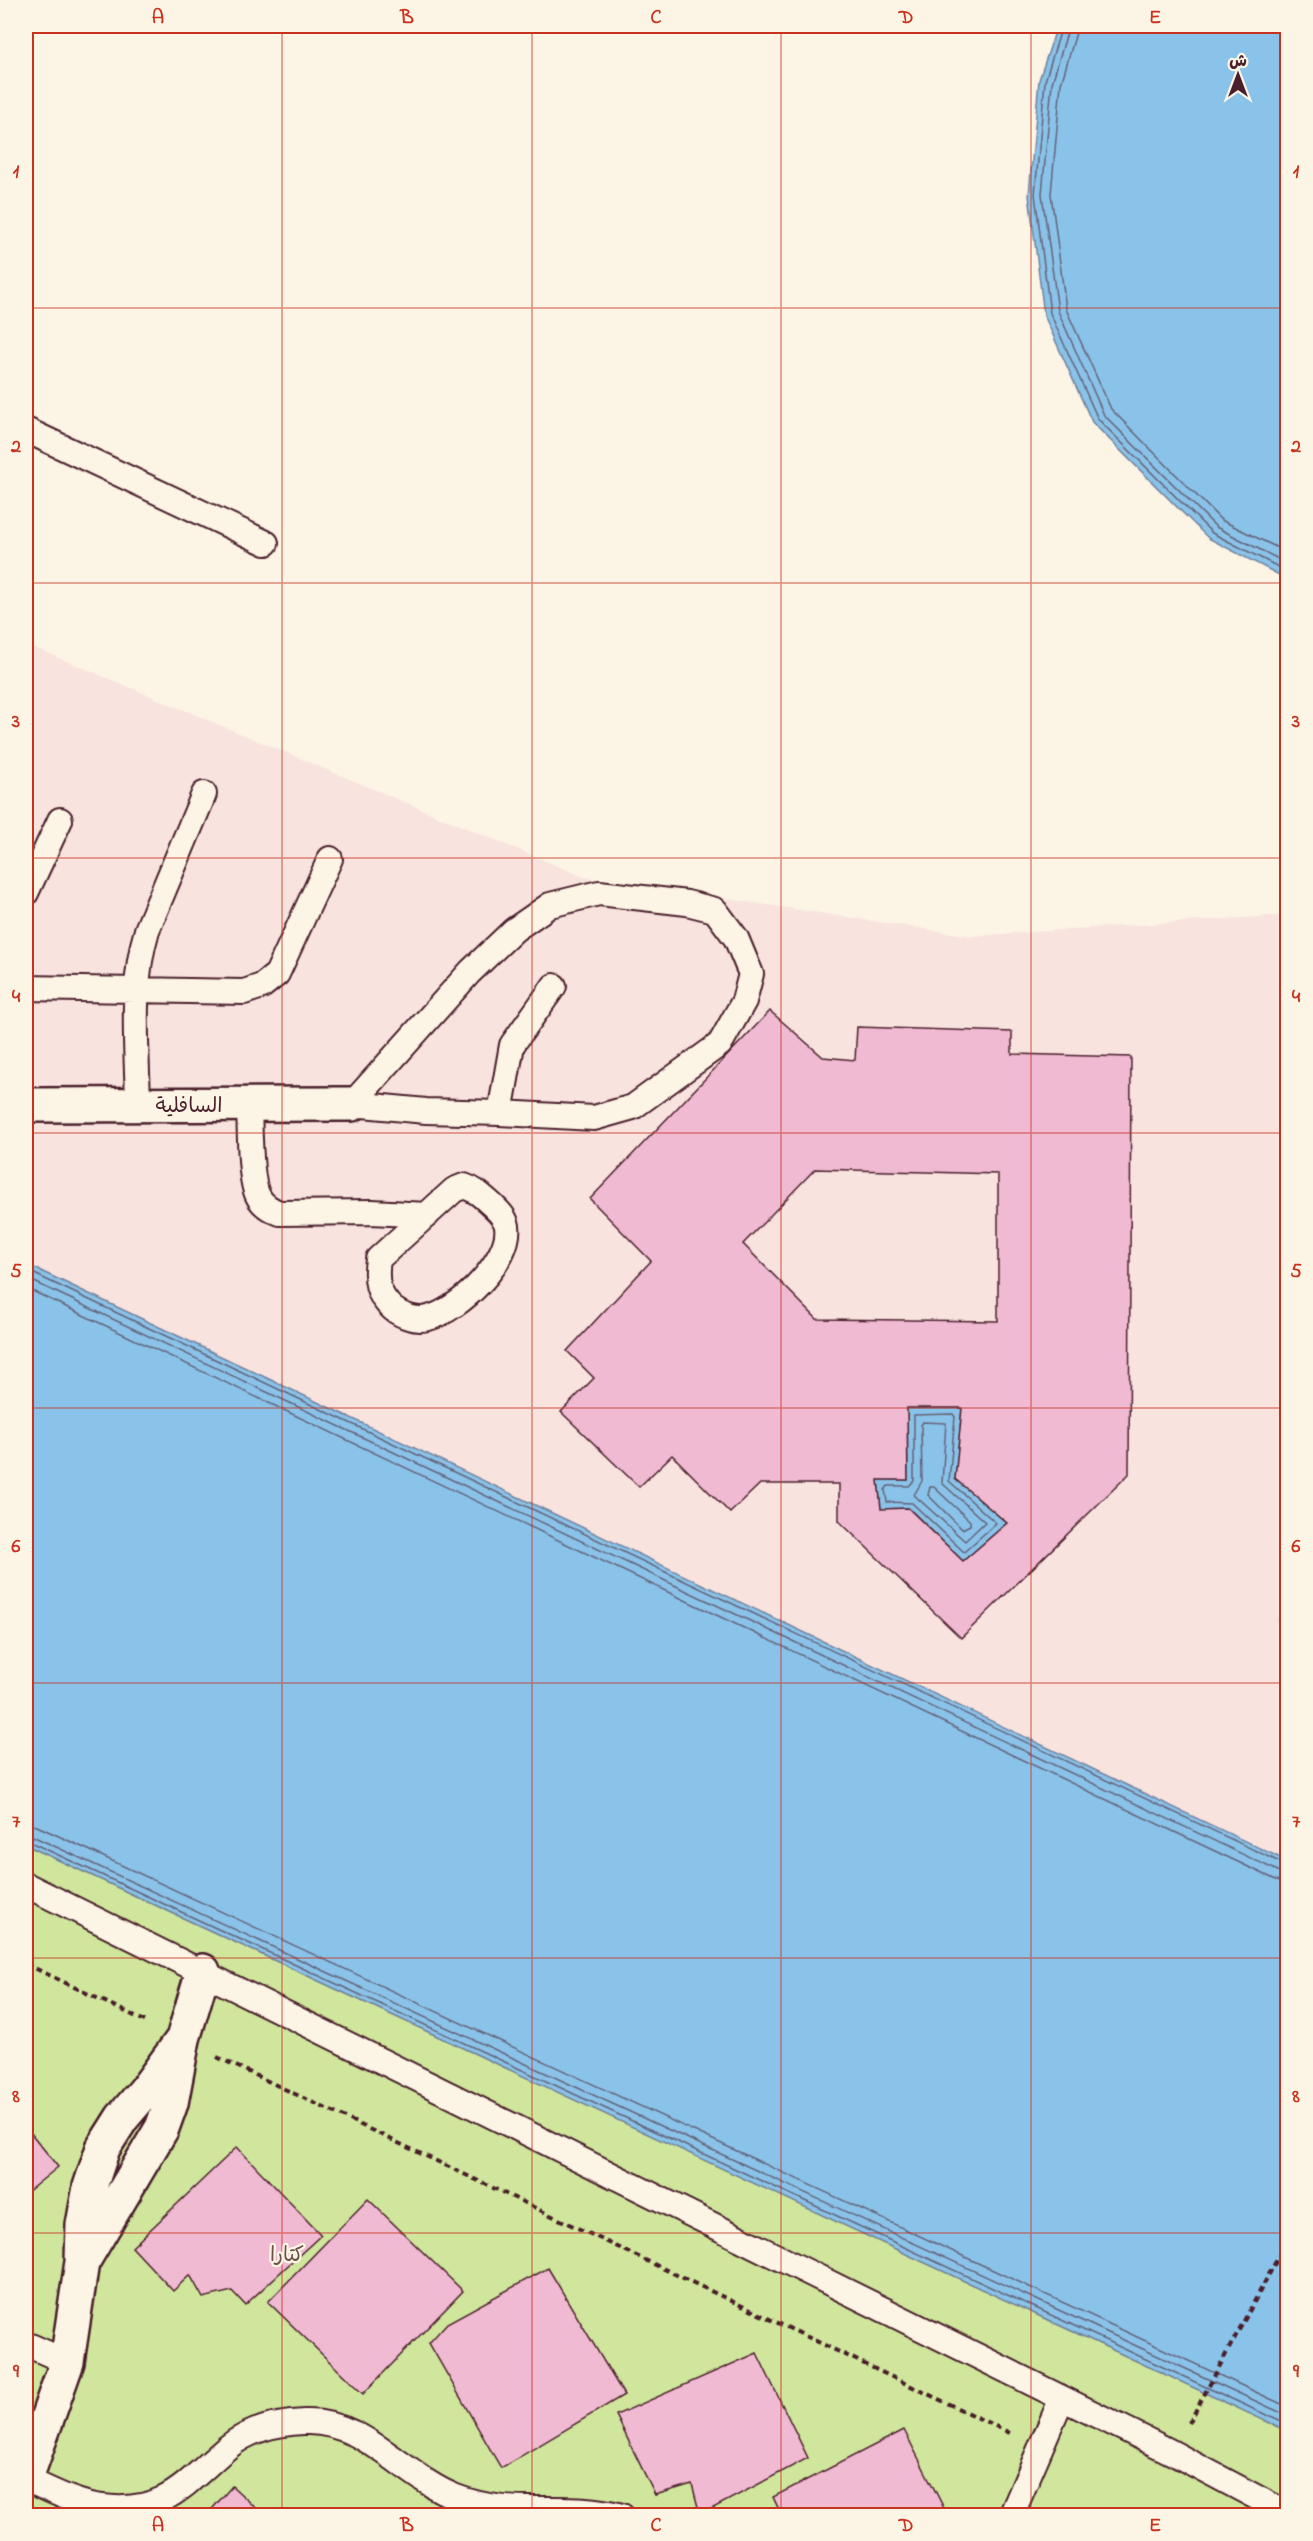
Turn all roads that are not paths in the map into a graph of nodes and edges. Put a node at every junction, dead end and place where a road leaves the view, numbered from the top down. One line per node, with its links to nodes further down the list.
1 (26, 430): 2 (lane)
2 (266, 543)
3 (204, 794): 9 (lane)
4 (60, 820): 6 (lane)
5 (330, 859): 9 (lane)
6 (26, 893)
7 (554, 986): 14 (lane)
8 (26, 988): 9 (lane)
9 (136, 989): 12 (lane)
10 (352, 1104): 13 (street, السافلية); 14 (lane); 14 (lane)
11 (26, 1105): 12 (street, السافلية)
12 (138, 1105): 13 (street, السافلية)
13 (249, 1105): 15 (lane)
14 (500, 1113)
15 (427, 1215): 15 (lane)
16 (26, 1885): 17 (lane)
17 (203, 1971): 19 (street); 20 (lane)
18 (26, 2344): 19 (lane)
19 (67, 2362): 21 (street)
20 (1062, 2398): 22 (lane); 24 (lane)
21 (26, 2479): 23 (lane)
22 (1287, 2514)
23 (622, 2516)
24 (1011, 2516)

